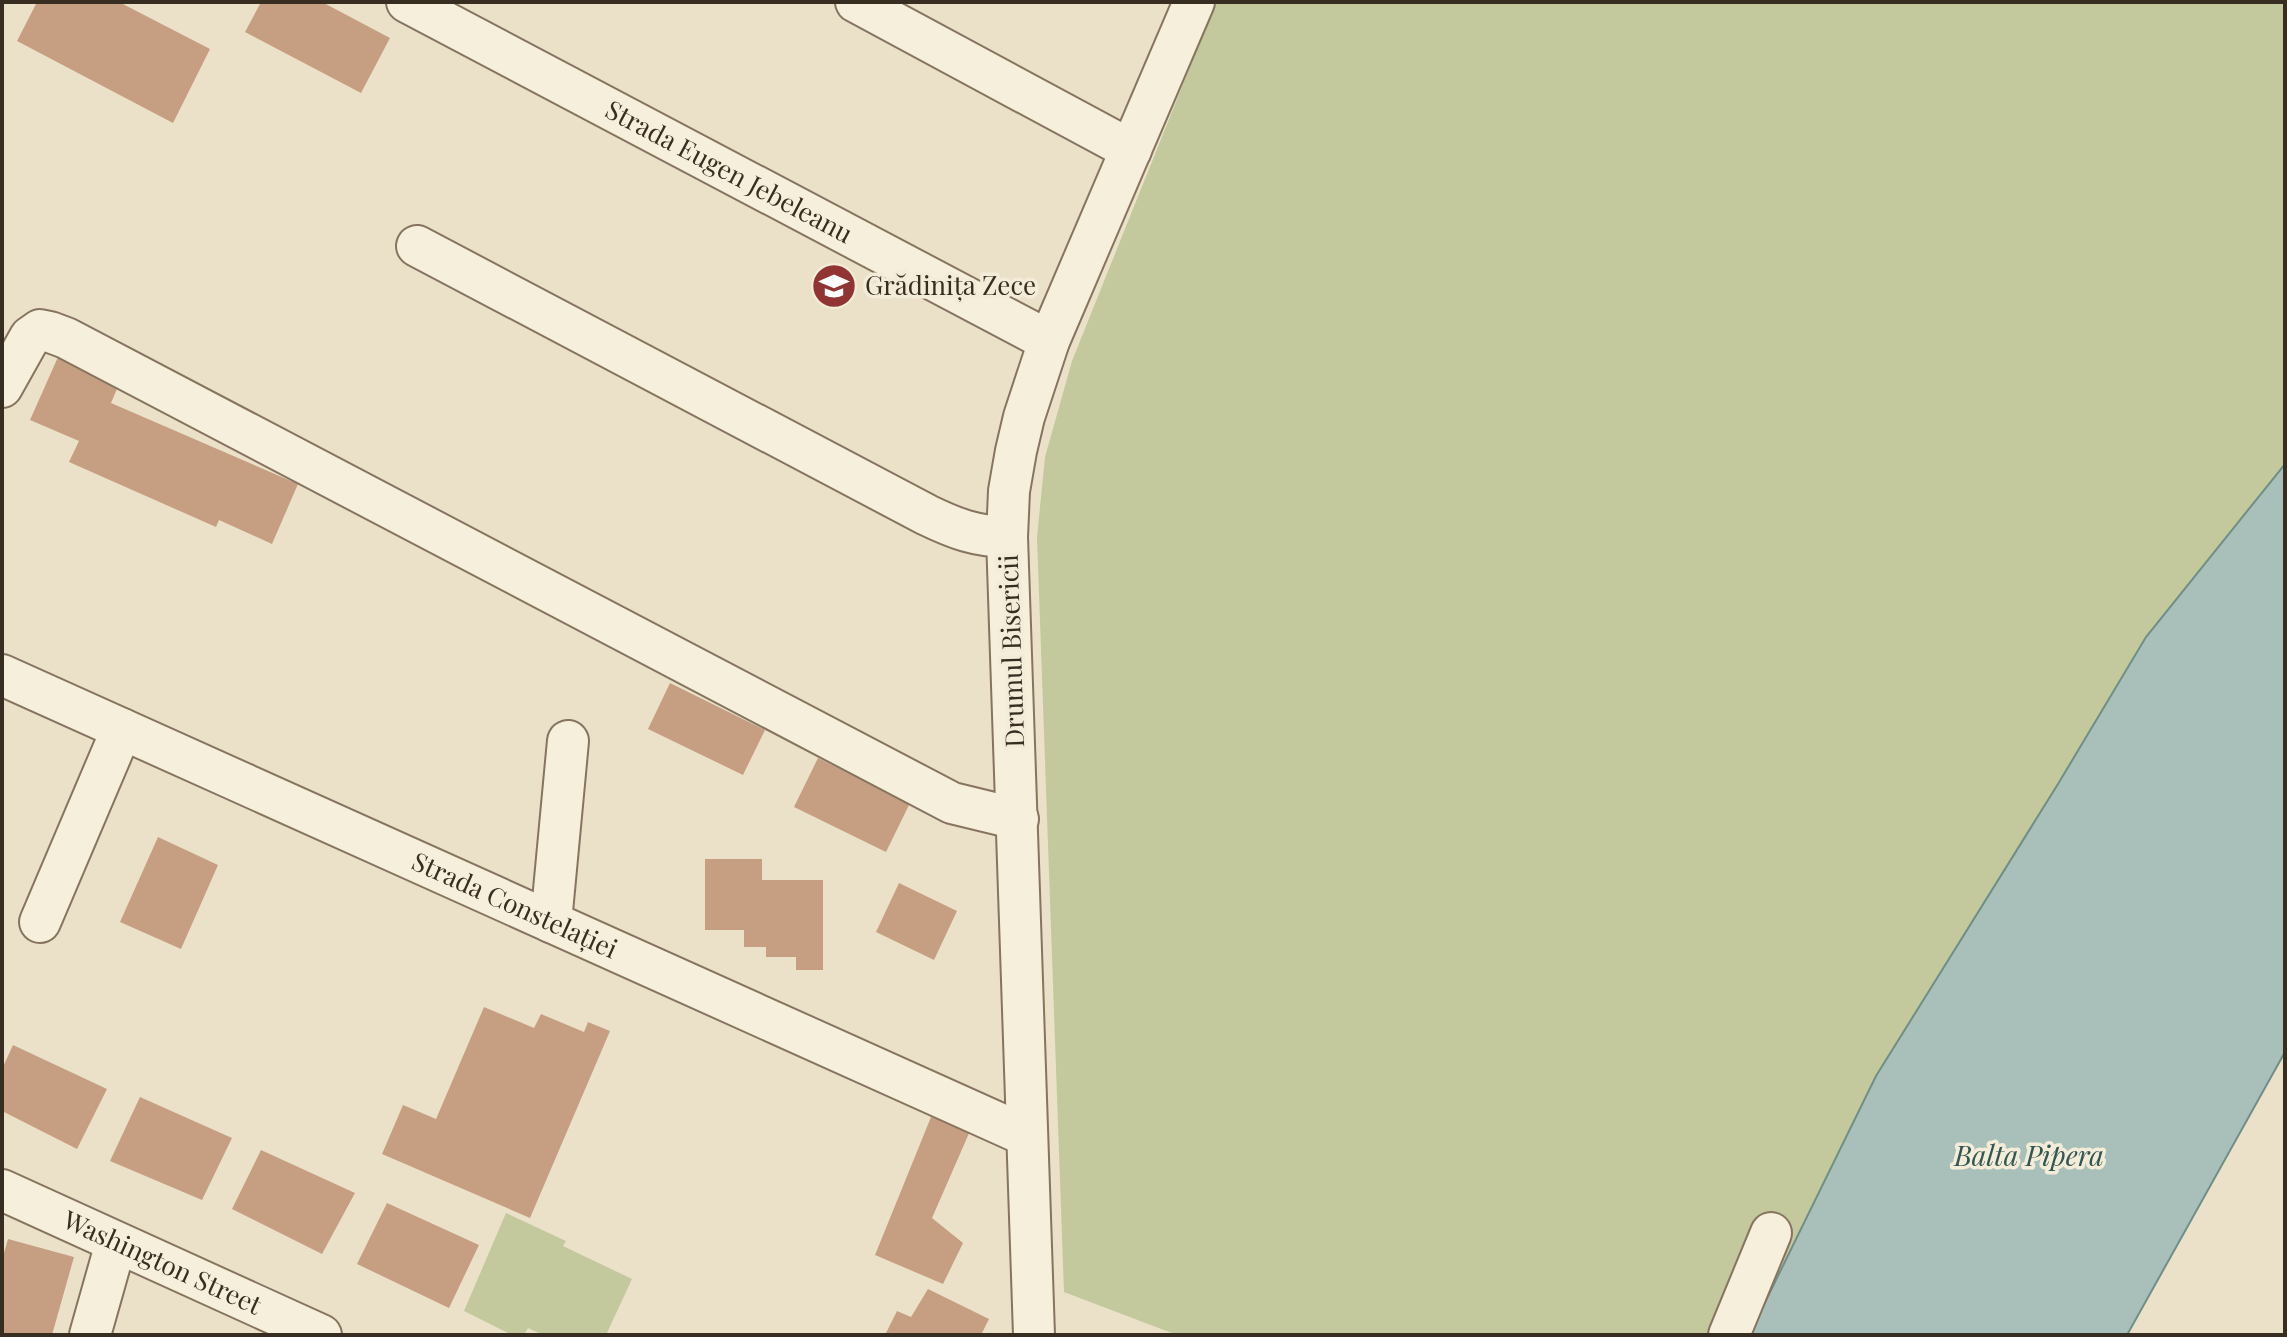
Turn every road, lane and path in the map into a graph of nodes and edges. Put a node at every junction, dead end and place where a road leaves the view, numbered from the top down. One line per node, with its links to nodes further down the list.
1 (407, 2): 6 (street, Strada Eugen Jebeleanu)
2 (856, 2): 4 (street)
3 (1194, 2): 4 (street, Drumul Bisericii)
4 (1131, 150): 6 (street, Drumul Bisericii)
5 (417, 246): 8 (street)
6 (1049, 341): 8 (street, Drumul Bisericii)
7 (2, 387): 12 (street)
8 (1007, 537): 12 (street, Drumul Bisericii)
9 (2, 675): 10 (street, Strada Constelației)
10 (122, 729): 13 (street); 14 (street, Strada Constelației)
11 (568, 741): 14 (street)
12 (1018, 819): 15 (street, Drumul Bisericii)
13 (40, 922)
14 (551, 922): 15 (street, Strada Constelației)
15 (1027, 1136): 21 (street, Drumul Bisericii)
16 (2, 1190): 18 (street, Washington Street)
17 (1771, 1233): 22 (street)
18 (116, 1243): 19 (street); 20 (street, Washington Street)
19 (90, 1335)
20 (321, 1335)
21 (1034, 1335)
22 (1729, 1335)

